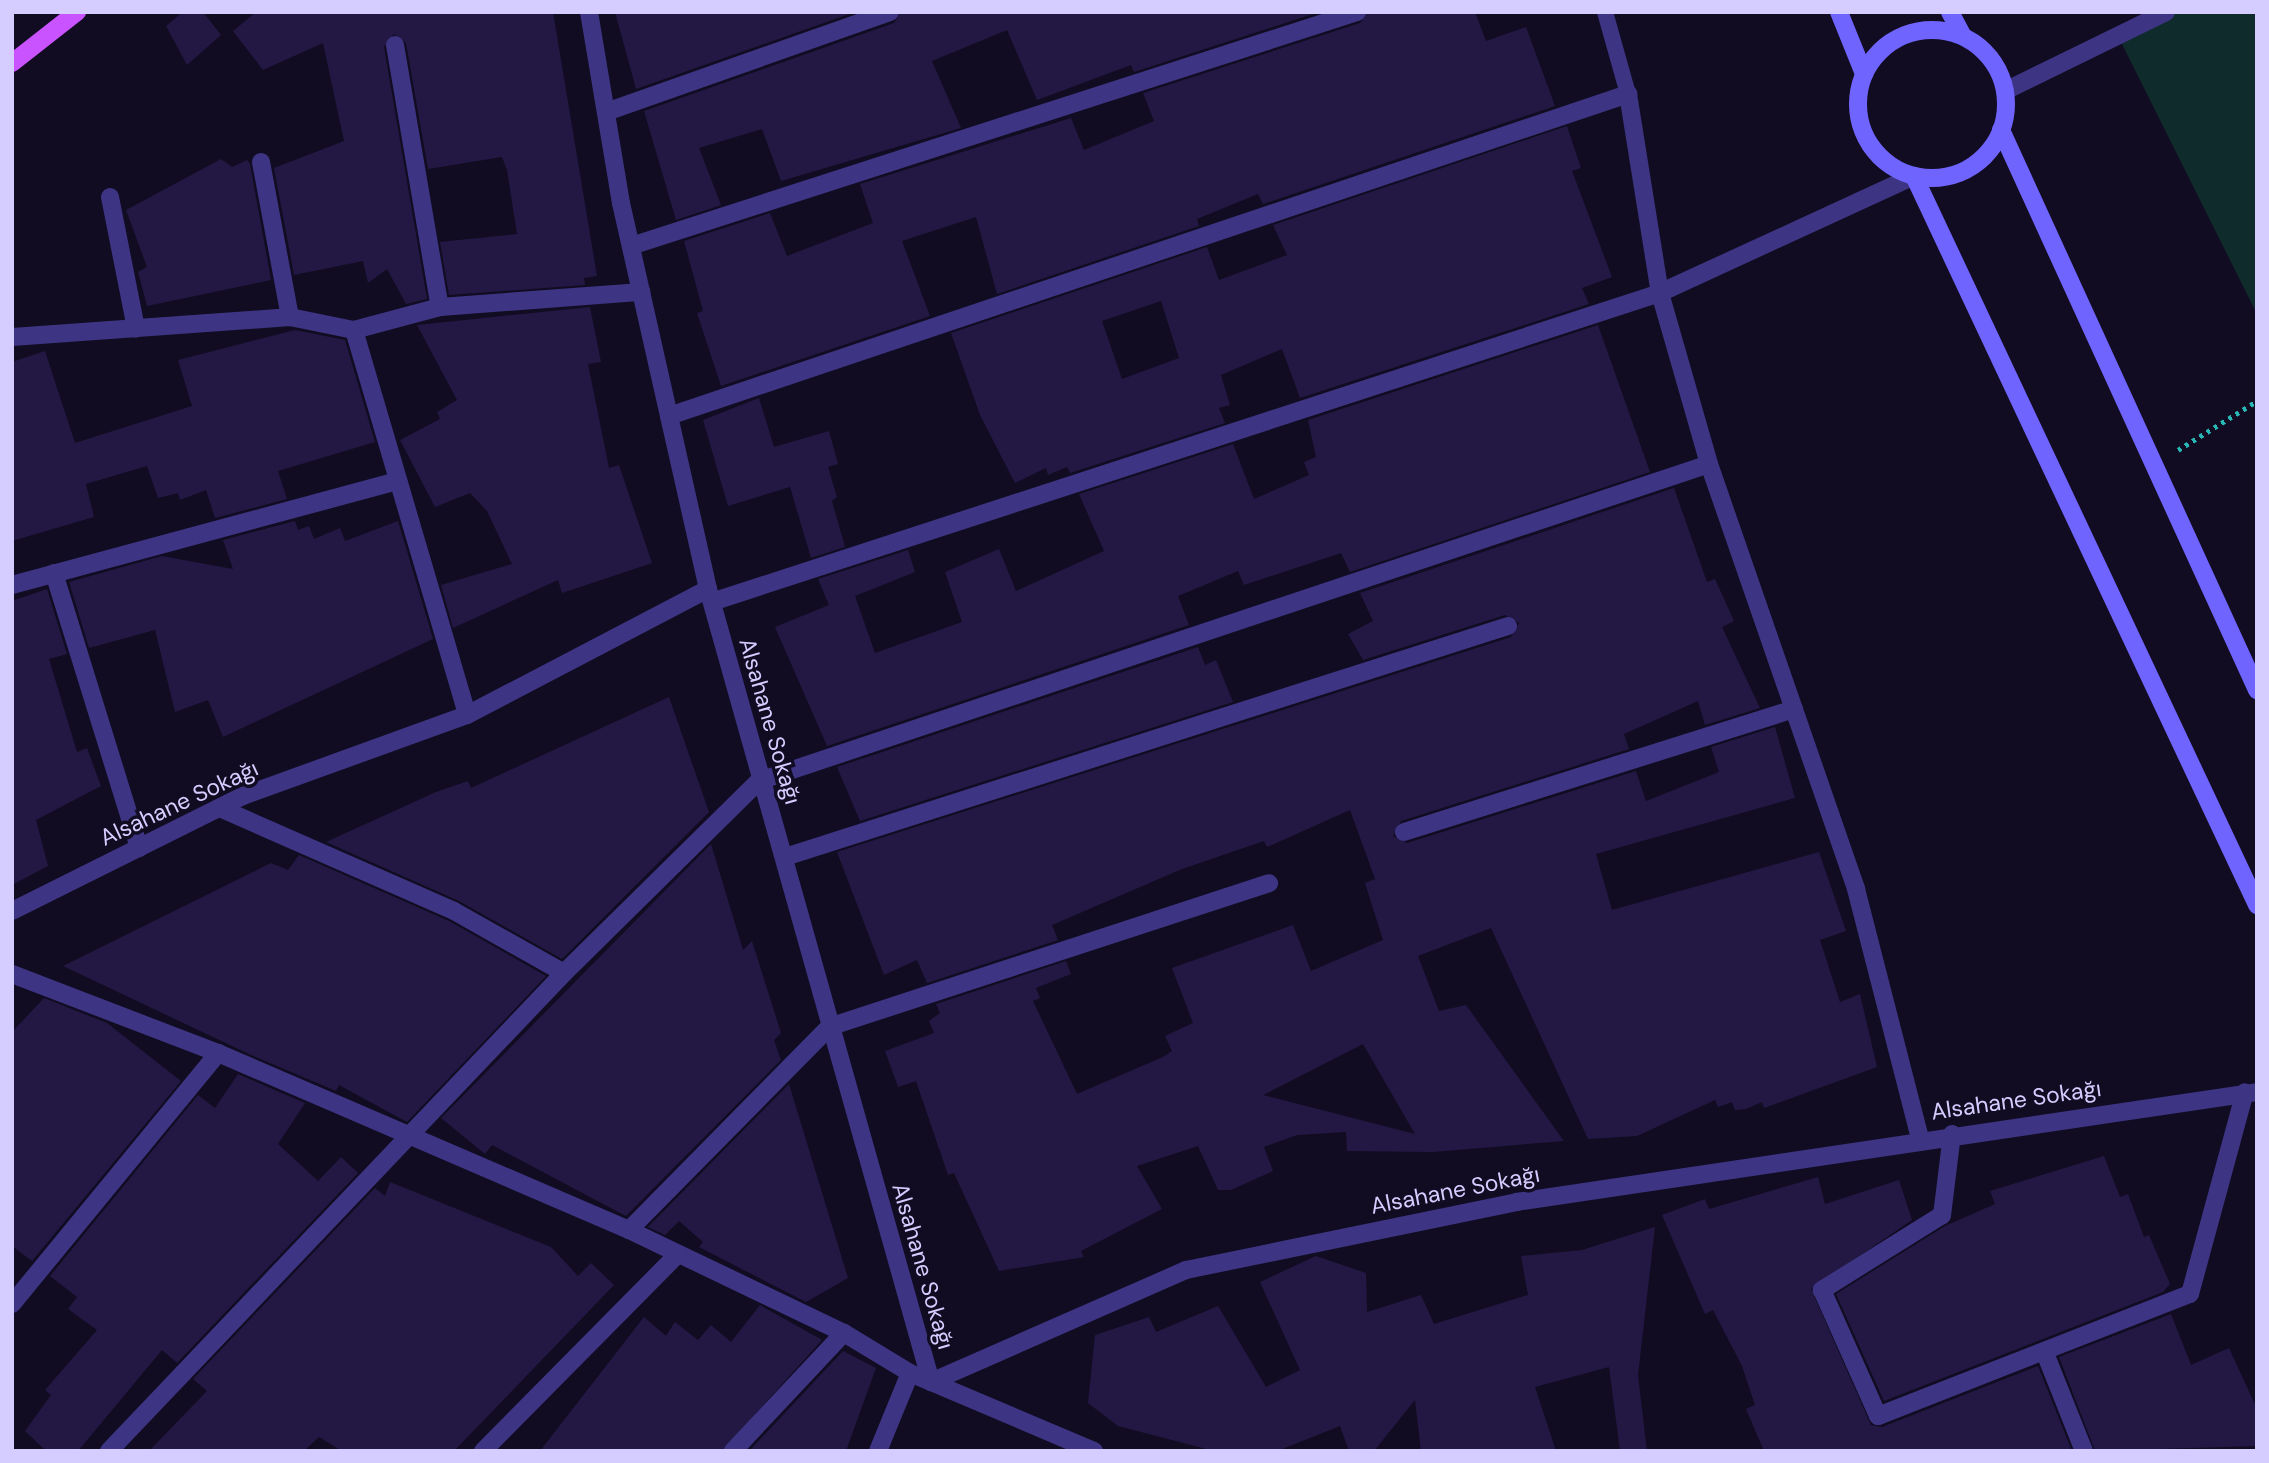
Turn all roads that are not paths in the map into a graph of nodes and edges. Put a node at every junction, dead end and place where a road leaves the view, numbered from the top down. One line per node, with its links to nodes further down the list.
1 (77, 12): 11 (main road)
2 (589, 12): 15 (street)
3 (890, 12): 15 (street)
4 (1357, 12): 20 (street)
5 (1605, 12): 14 (lane)
6 (1839, 12): 12 (main road)
7 (1950, 12): 9 (main road)
8 (2166, 12): 13 (street)
9 (1962, 35): 12 (main road); 13 (main road)
10 (395, 45): 23 (street)
11 (12, 63)
12 (1864, 74): 18 (main road)
13 (2005, 91): 16 (main road)
14 (1629, 94): 22 (street); 28 (street)
15 (606, 112): 20 (street)
16 (2001, 130): 18 (main road); 35 (main road)
17 (261, 162): 24 (street)
18 (1914, 176): 22 (street); 44 (main road)
19 (110, 197): 25 (street)
20 (631, 246): 21 (street)
21 (641, 292): 23 (street); 28 (street)
22 (1660, 293): 29 (street); 33 (street)
23 (440, 307): 26 (street)
24 (290, 317): 25 (street); 26 (street)
25 (136, 328): 27 (street)
26 (354, 330): 30 (street)
27 (12, 337)
28 (669, 416): 33 (street)
29 (1709, 464): 36 (street); 38 (street)
30 (398, 481): 31 (street); 37 (street)
31 (54, 573): 32 (street); 41 (street)
32 (12, 585)
33 (710, 595): 37 (street, Alsahane Sokağı); 38 (street, Alsahane Sokağı)
34 (1508, 626): 42 (street)
35 (2257, 690)
36 (1794, 709): 40 (street); 53 (street)
37 (467, 715): 39 (street, Alsahane Sokağı)
38 (759, 781): 42 (street, Alsahane Sokağı); 47 (street)
39 (222, 809): 41 (street, Alsahane Sokağı); 47 (street)
40 (1404, 832)
41 (139, 848): 45 (street, Alsahane Sokağı)
42 (785, 857): 48 (street, Alsahane Sokağı)
43 (1269, 883): 48 (street)
44 (2257, 905)
45 (12, 911)
46 (12, 974): 49 (street)
47 (564, 974): 52 (street)
48 (830, 1027): 54 (street); 60 (street, Alsahane Sokağı)
49 (218, 1053): 52 (street); 56 (street)
50 (2251, 1092): 51 (street, Alsahane Sokağı); 58 (street)
51 (1952, 1134): 53 (street, Alsahane Sokağı); 58 (street)
52 (410, 1138): 54 (street); 61 (street)
53 (1920, 1139): 60 (street, Alsahane Sokağı)
54 (629, 1230): 55 (street)
55 (678, 1254): 57 (street); 62 (street)
56 (12, 1304)
57 (844, 1333): 59 (street); 63 (street)
58 (2045, 1353): 66 (street)
59 (910, 1373): 60 (street); 64 (street)
60 (931, 1382): 65 (street)
61 (109, 1451)
62 (483, 1451)
63 (733, 1451)
64 (878, 1451)
65 (1094, 1451)
66 (2084, 1451)

